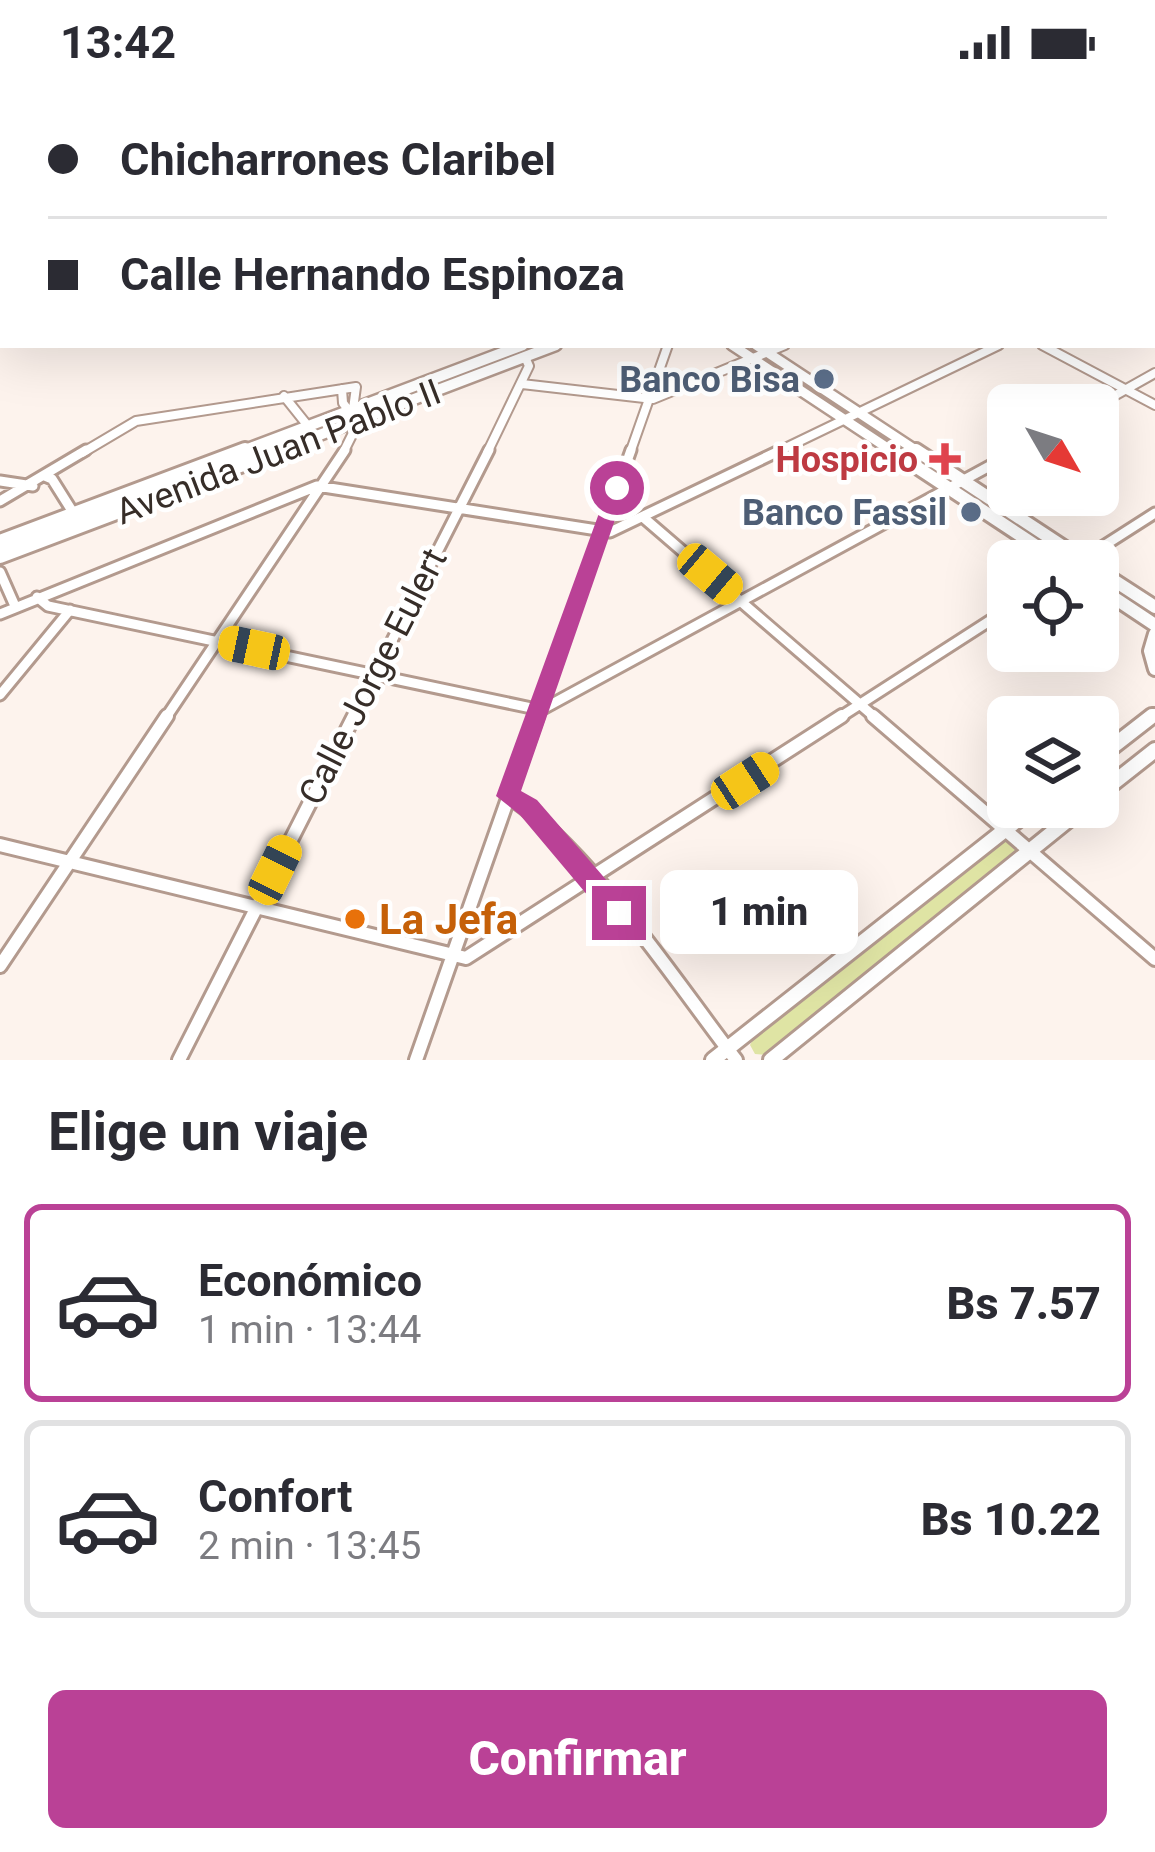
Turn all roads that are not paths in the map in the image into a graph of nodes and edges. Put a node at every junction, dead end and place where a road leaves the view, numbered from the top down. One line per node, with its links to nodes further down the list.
1 (667, 348): 14 (street)
2 (737, 348): 7 (main road)
3 (993, 348): 16 (street)
4 (1048, 348): 11 (street)
5 (762, 349): 7 (street); 16 (main road)
6 (524, 351): 9 (street, Calle Jorge Eulert); 17 (highway, Avenida Juan Pablo II)
7 (753, 359): 14 (street); 18 (main road)
8 (1155, 373): 11 (street)
9 (522, 384): 14 (street); 28 (street, Calle Jorge Eulert)
10 (342, 389): 13 (street); 17 (street); 17 (street)
11 (1126, 389): 12 (street); 15 (street)
12 (1119, 393)
13 (284, 396): 19 (street); 21 (street)
14 (648, 399): 32 (street)
15 (1155, 405)
16 (857, 412): 18 (street); 23 (main road)
17 (356, 415): 19 (highway, Avenida Juan Pablo II); 25 (street); 37 (highway, Avenida Juan Pablo II)
18 (843, 418): 26 (main road); 31 (street)
19 (308, 426): 29 (highway, Avenida Juan Pablo II)
20 (987, 467): 23 (street)
21 (45, 476): 24 (street); 29 (street)
22 (0, 481): 24 (street)
23 (963, 481): 26 (street); 34 (main road)
24 (33, 486): 27 (street)
25 (321, 486): 28 (street); 40 (street); 49 (street)
26 (949, 489): 33 (main road); 41 (street)
27 (0, 500)
28 (456, 508): 32 (street); 51 (street, Calle Jorge Eulert)
29 (74, 514): 36 (highway, Avenida Juan Pablo II)
30 (1155, 514): 35 (street)
31 (644, 518): 32 (street); 41 (street)
32 (601, 532): 54 (street)
33 (1027, 540)
34 (1052, 540)
35 (1114, 540)
36 (0, 542)
37 (0, 556)
38 (0, 572): 43 (street)
39 (1119, 584): 44 (main road)
40 (37, 597): 43 (street); 45 (street)
41 (743, 602): 53 (street); 54 (street)
42 (1119, 603): 48 (main road)
43 (16, 606): 46 (street)
44 (1155, 607)
45 (70, 610): 49 (street); 52 (street)
46 (0, 614)
47 (987, 623): 53 (street)
48 (1155, 630): 50 (main road)
49 (217, 640): 51 (street); 64 (street)
50 (1155, 670)
51 (372, 674): 54 (street); 66 (street, Calle Jorge Eulert)
52 (0, 695)
53 (860, 706): 61 (street); 65 (street)
54 (537, 710): 59 (street)
55 (1155, 714): 56 (street)
56 (1119, 742)
57 (1155, 750): 58 (street)
58 (1119, 778)
59 (508, 796): 65 (street); 67 (street)
60 (1058, 828): 63 (street)
61 (1006, 829): 63 (street); 70 (street)
62 (0, 844): 64 (street)
63 (1030, 850): 68 (street); 74 (street)
64 (69, 862): 66 (street); 69 (street)
65 (592, 879): 67 (street); 70 (street)
66 (255, 909): 67 (street); 71 (street, Calle Jorge Eulert)
67 (452, 957): 72 (street)
68 (1155, 959)
69 (0, 966)
70 (732, 1055): 73 (street)
71 (179, 1060)
72 (416, 1060)
73 (713, 1060)
74 (771, 1060)

